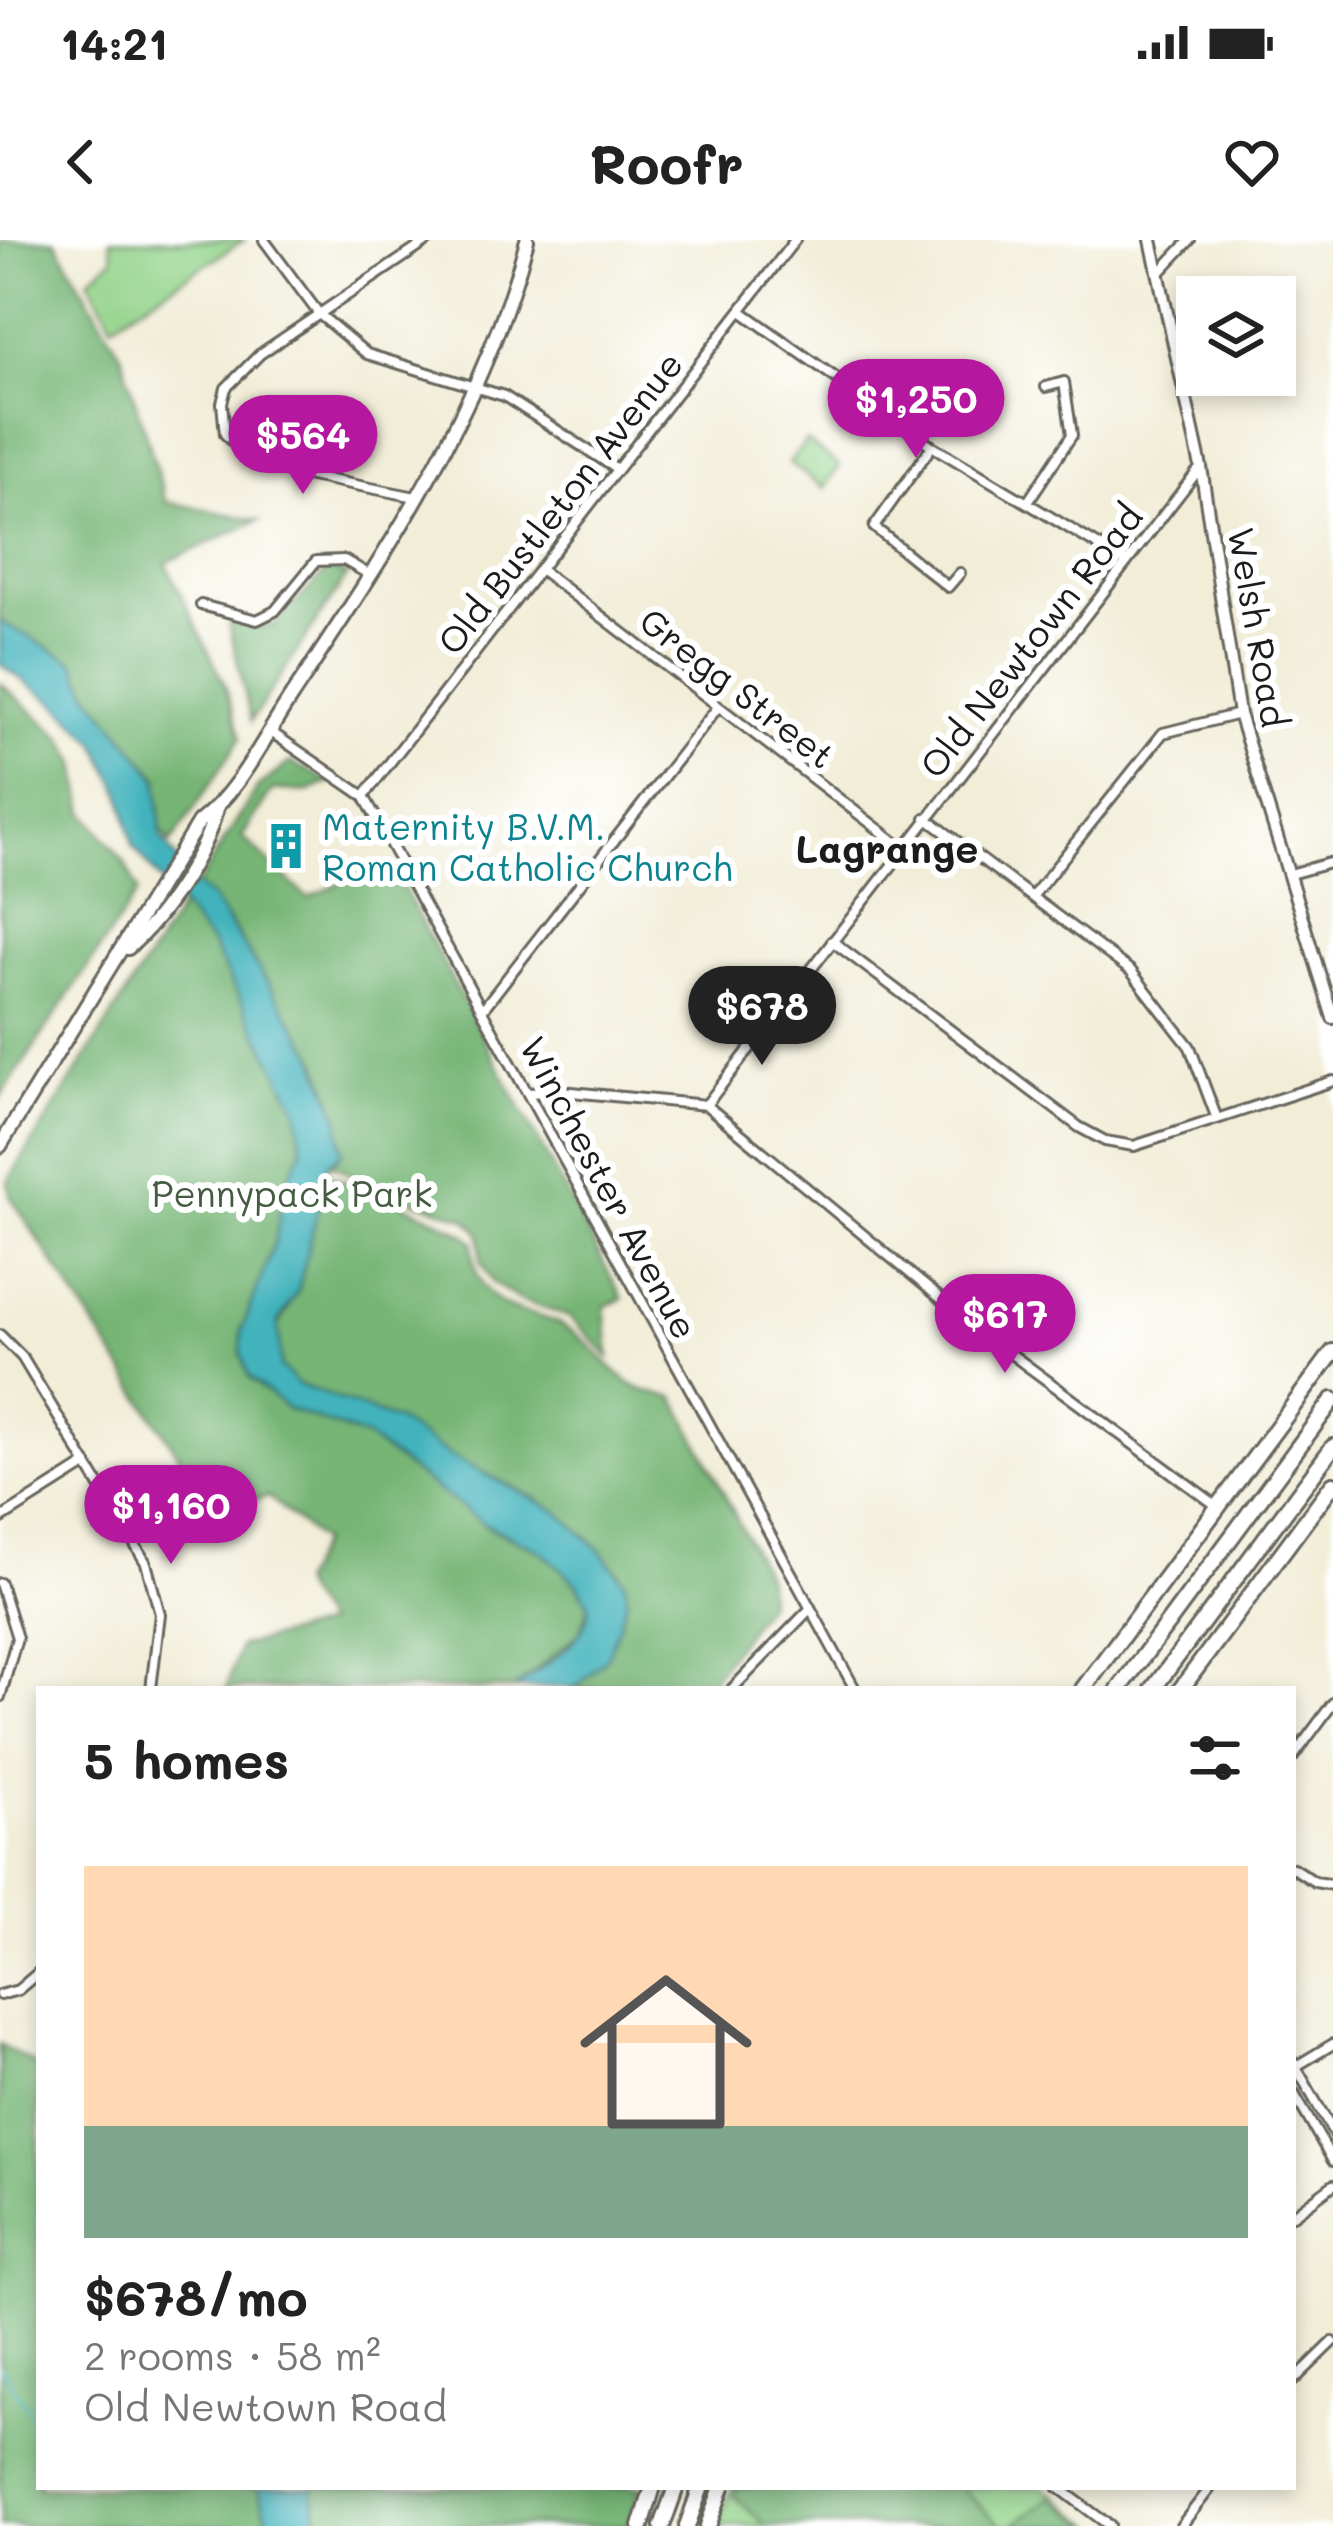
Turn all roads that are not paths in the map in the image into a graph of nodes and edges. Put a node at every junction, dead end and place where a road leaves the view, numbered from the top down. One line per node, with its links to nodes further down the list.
1 (264, 240): 9 (street)
2 (429, 240): 9 (street)
3 (527, 240): 10 (main road)
4 (795, 240): 8 (street, Old Bustleton Avenue)
5 (1151, 240): 7 (main road, Welsh Road)
6 (1190, 240): 7 (street)
7 (1159, 273): 13 (main road, Welsh Road)
8 (741, 311): 12 (street); 14 (street, Old Bustleton Avenue)
9 (319, 314): 10 (street); 15 (street)
10 (478, 386): 14 (street); 15 (main road)
11 (1046, 387): 16 (street)
12 (932, 446): 16 (street); 19 (street)
13 (1201, 467): 17 (street, Old Newtown Road); 23 (main road, Welsh Road)
14 (617, 469): 18 (street, Old Bustleton Avenue)
15 (418, 498): 20 (main road)
16 (1029, 500): 17 (street)
17 (1124, 561): 27 (street, Old Newtown Road)
18 (541, 570): 22 (street, Gregg Street); 25 (street, Old Bustleton Avenue)
19 (960, 573)
20 (371, 576): 21 (street); 24 (main road)
21 (200, 605)
22 (718, 707): 28 (street, Gregg Street); 34 (street)
23 (1239, 715): 30 (main road, Welsh Road); 31 (street)
24 (269, 731): 25 (street, Winchester Avenue); 26 (main road)
25 (364, 796): 34 (street, Winchester Avenue)
26 (216, 809): 32 (main road); 32 (main road)
27 (926, 818): 28 (street, Old Newtown Road); 31 (street)
28 (903, 848): 33 (street, Old Newtown Road)
29 (1333, 862): 30 (street)
30 (1290, 874): 35 (main road, Welsh Road)
31 (1032, 897): 39 (street)
32 (139, 929): 40 (main road)
33 (832, 941): 38 (street, Old Newtown Road); 39 (street)
34 (483, 1010): 37 (street, Winchester Avenue)
35 (1333, 1018)
36 (1333, 1081): 39 (street)
37 (529, 1094): 38 (street); 50 (street, Winchester Avenue)
38 (706, 1105): 47 (street)
39 (1217, 1119)
40 (0, 1146)
41 (0, 1335): 45 (street)
42 (1333, 1352): 47 (highway)
43 (1333, 1400): 55 (highway)
44 (1333, 1447): 56 (highway)
45 (87, 1464): 48 (street); 51 (street)
46 (1330, 1495): 57 (highway)
47 (1219, 1507): 54 (highway)
48 (0, 1519)
49 (0, 1582): 58 (street)
50 (808, 1610): 52 (street); 53 (street, Winchester Avenue)
51 (152, 1686)
52 (735, 1686)
53 (854, 1686)
54 (1085, 1686)
55 (1121, 1686)
56 (1156, 1686)
57 (1183, 1686)
58 (0, 1697)
59 (1333, 1703): 60 (street)
60 (1296, 1753)
61 (1296, 1869): 62 (street)
62 (1333, 1885)
63 (36, 1974): 64 (street)
64 (4, 1994)
65 (1333, 2044): 66 (street)
66 (1296, 2065)
67 (1296, 2069): 69 (street)
68 (1296, 2097): 70 (street)
69 (1333, 2132)
70 (1333, 2161)
71 (1333, 2185): 72 (street)
72 (1296, 2213)
73 (1333, 2342): 74 (street)
74 (1296, 2378)
75 (652, 2490): 81 (highway)
76 (675, 2490): 82 (highway)
77 (699, 2490): 83 (highway)
78 (721, 2490): 84 (highway)
79 (1063, 2490): 85 (street)
80 (1209, 2490): 86 (street)
81 (641, 2526)
82 (662, 2526)
83 (687, 2526)
84 (708, 2526)
85 (1110, 2526)
86 (1181, 2526)

